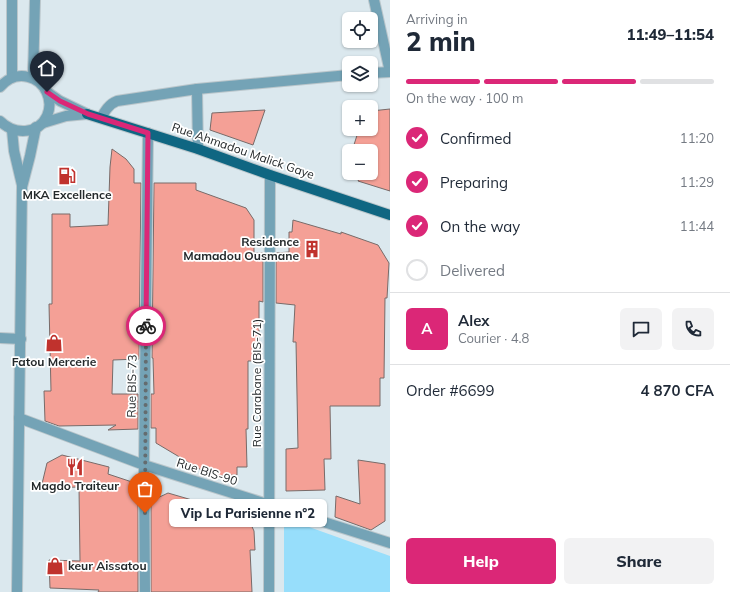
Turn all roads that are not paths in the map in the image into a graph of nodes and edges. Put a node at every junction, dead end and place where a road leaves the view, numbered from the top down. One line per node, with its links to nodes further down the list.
1 (12, 0): 7 (street)
2 (35, 0): 8 (street)
3 (374, 0): 4 (street)
4 (390, 72): 5 (street)
5 (378, 73)
6 (342, 76): 10 (street)
7 (12, 77): 8 (street); 9 (street)
8 (33, 78): 11 (street, Rue Ahmadou Malick Gaye)
9 (0, 87)
10 (197, 89): 13 (street); 18 (street)
11 (47, 92): 12 (street, Rue Ahmadou Malick Gaye); 15 (street)
12 (88, 114): 13 (main road, Rue Ahmadou Malick Gaye); 15 (street, Rue Ahmadou Malick Gaye)
13 (101, 118): 17 (main road, Rue Ahmadou Malick Gaye)
14 (0, 121): 16 (street)
15 (39, 125): 16 (street, Rue Ahmadou Malick Gaye); 20 (street)
16 (12, 130): 20 (street)
17 (148, 133): 18 (main road, Rue Ahmadou Malick Gaye); 25 (street, Rue BIS-73)
18 (198, 149): 19 (main road, Rue Ahmadou Malick Gaye)
19 (270, 175): 21 (main road, Rue Ahmadou Malick Gaye); 26 (street, Rue Carabane (BIS-71))
20 (22, 187): 23 (street)
21 (390, 214)
22 (0, 338): 23 (street)
23 (20, 339): 24 (street)
24 (20, 418): 25 (street, Rue BIS-90); 28 (street)
25 (144, 465): 26 (street, Rue BIS-90); 29 (street, Rue BIS-73)
26 (270, 505): 27 (street, Rue BIS-90); 30 (street, Rue Carabane (BIS-71))
27 (390, 543)
28 (18, 592)
29 (145, 592)
30 (269, 592)

